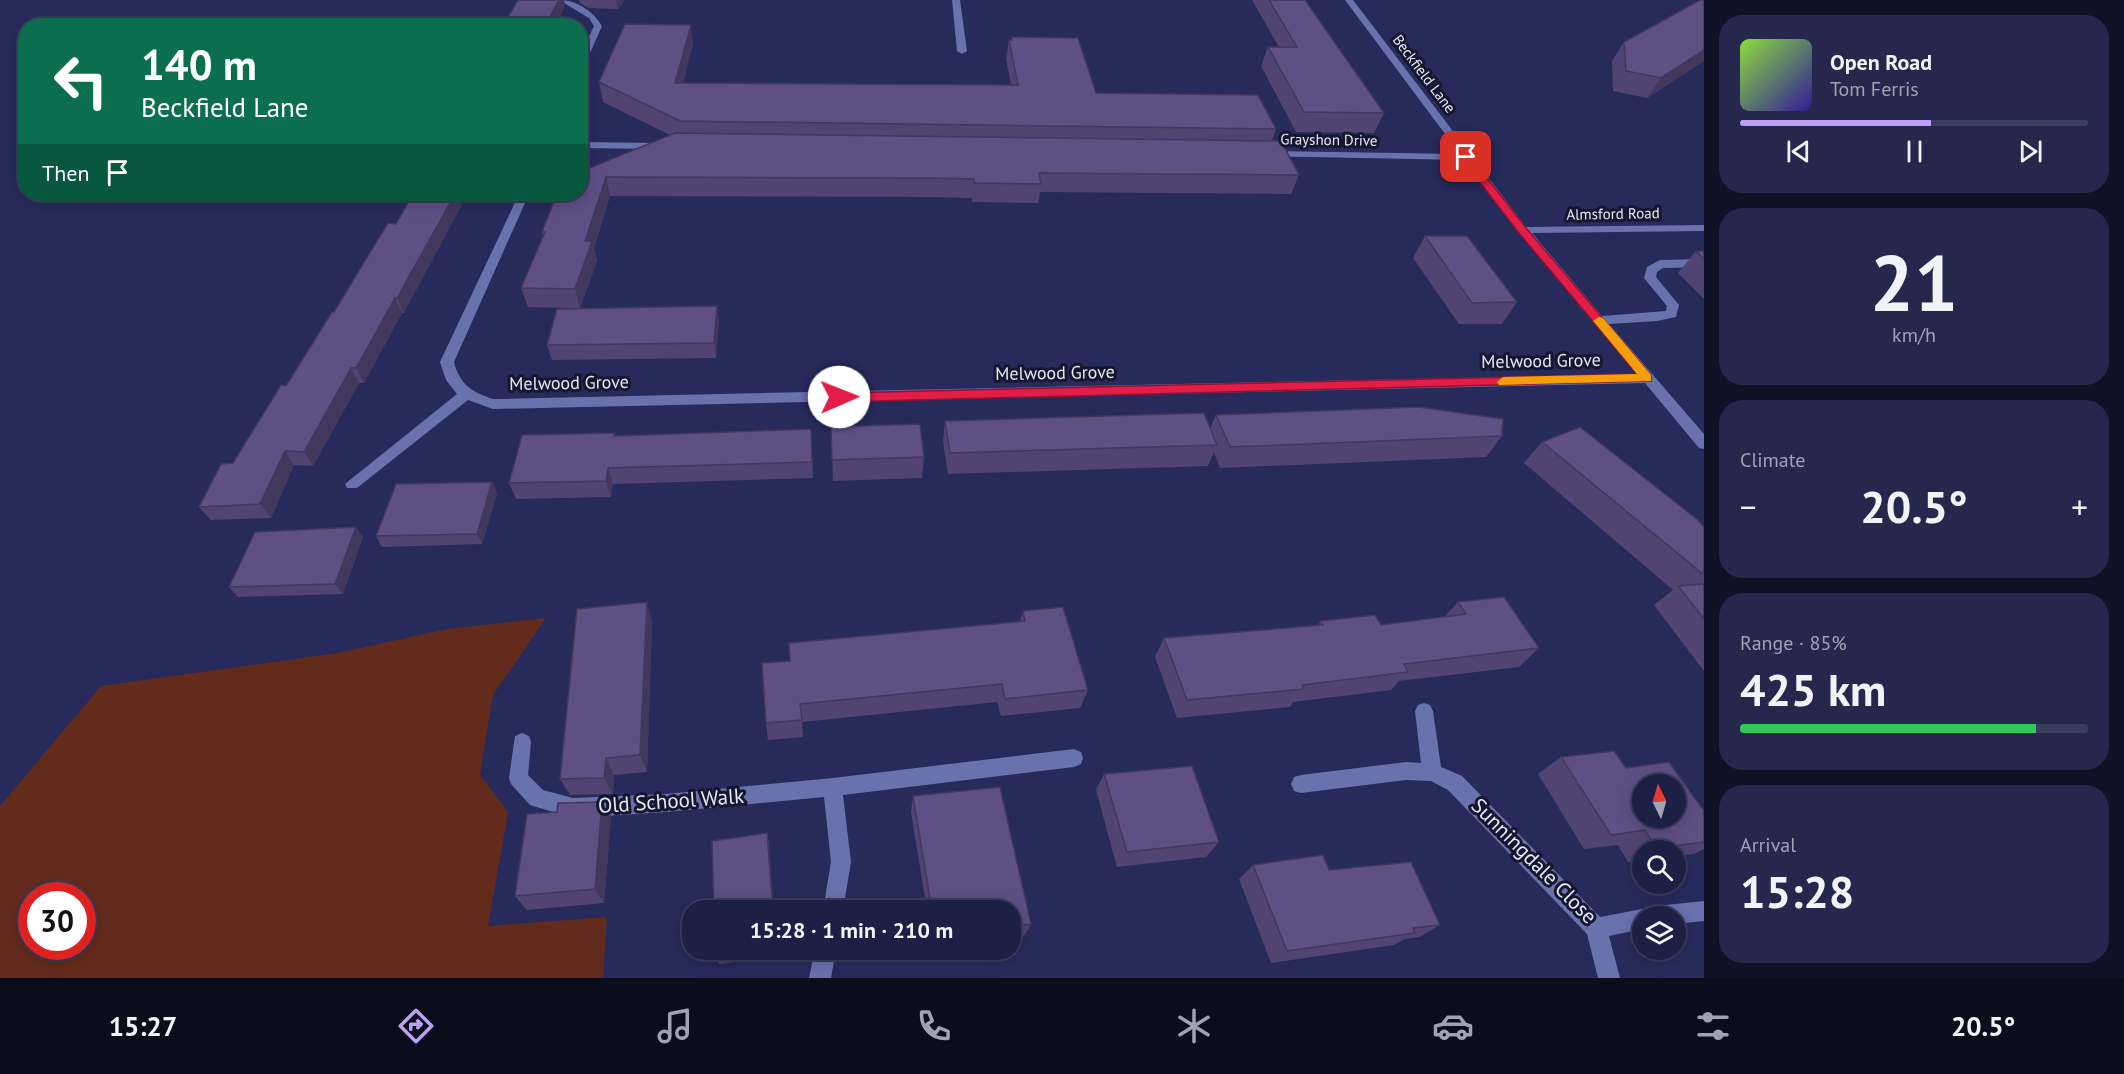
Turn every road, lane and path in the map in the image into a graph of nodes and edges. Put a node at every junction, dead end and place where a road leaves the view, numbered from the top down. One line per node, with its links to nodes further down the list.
1 (563, 0): 4 (street)
2 (956, 0): 5 (street)
3 (1349, 0): 9 (street, Beckfield Lane)
4 (588, 49)
5 (962, 51)
6 (588, 145): 7 (street)
7 (674, 146)
8 (1251, 154): 9 (street, Grayshon Drive)
9 (1466, 157): 12 (street, Beckfield Lane)
10 (521, 201): 16 (street)
11 (1704, 228): 12 (street, Almsford Road)
12 (1523, 230): 14 (street, Beckfield Lane)
13 (1704, 263): 14 (street)
14 (1598, 320): 15 (street, Beckfield Lane)
15 (1647, 378): 16 (street, Melwood Grove); 17 (street, Beckfield Lane)
16 (465, 395): 18 (street)
17 (1704, 444)
18 (352, 484)
19 (1424, 711): 22 (street)
20 (522, 742): 24 (street, Old School Walk)
21 (1074, 758): 24 (street, Old School Walk)
22 (1432, 772): 23 (street, Sunningdale Close); 29 (street, Sunningdale Close)
23 (1301, 784)
24 (833, 787): 25 (street)
25 (835, 900)
26 (1704, 911): 27 (street)
27 (1686, 913)
28 (1632, 921): 29 (street, Sunningdale Close)
29 (1596, 928): 32 (street)
30 (824, 960): 31 (street)
31 (820, 978)
32 (1609, 978)

